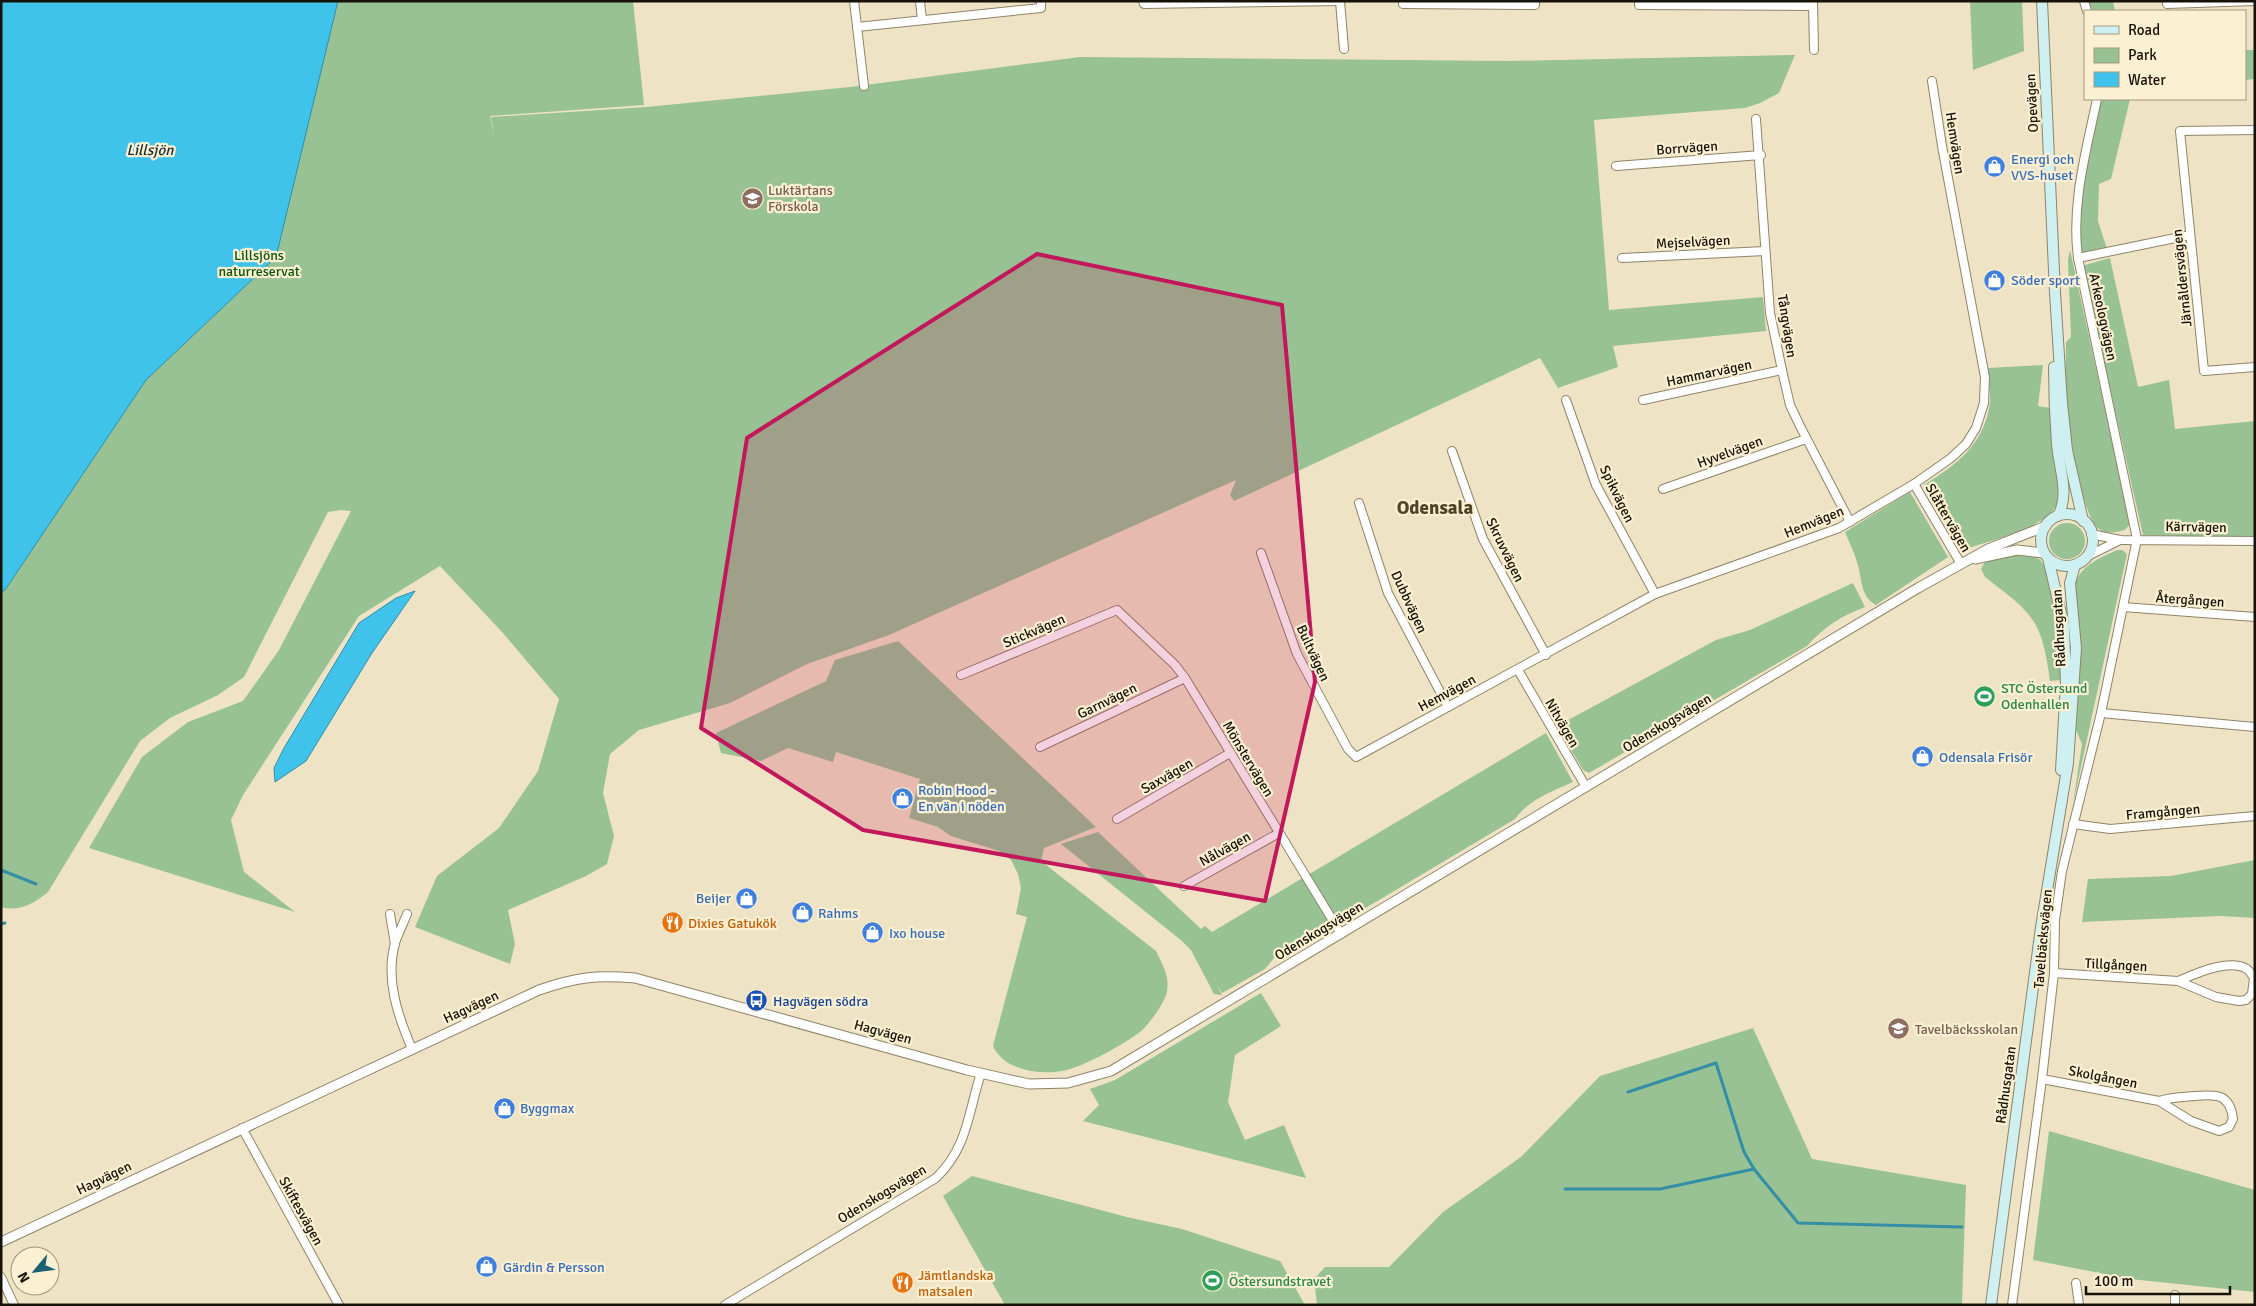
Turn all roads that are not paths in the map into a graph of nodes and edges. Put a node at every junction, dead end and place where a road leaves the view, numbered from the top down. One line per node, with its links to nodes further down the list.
1 (854, 1): 15 (street)
2 (920, 1): 14 (street)
3 (1041, 1): 14 (street)
4 (1144, 1): 12 (street)
5 (1340, 1): 12 (street); 16 (street)
6 (1402, 1): 7 (street)
7 (1535, 1)
8 (1639, 1): 13 (street)
9 (2042, 1): 29 (main road, Opevägen)
10 (2167, 1): 11 (street)
11 (2255, 1)
12 (1276, 2)
13 (1813, 4): 17 (street)
14 (922, 20): 15 (street)
15 (857, 27): 19 (street)
16 (1344, 49)
17 (1814, 50)
18 (1932, 81): 36 (street, Hemvägen)
19 (864, 86)
20 (2097, 100): 28 (street, Arkeologvägen)
21 (1756, 119): 23 (street, Tångvägen)
22 (2255, 130): 25 (street, Järnåldersvägen)
23 (1760, 155): 24 (street, Borrvägen); 26 (street, Tångvägen)
24 (1616, 166)
25 (2190, 235): 28 (street); 30 (street, Järnåldersvägen)
26 (1765, 251): 27 (street, Mejselvägen); 31 (street, Tångvägen)
27 (1622, 258)
28 (2078, 258): 44 (street, Arkeologvägen)
29 (2055, 293): 39 (main road, Opevägen); 40 (main road, Opevägen)
30 (2255, 367)
31 (1782, 370): 33 (street, Hammarvägen); 34 (street, Tångvägen)
32 (1566, 400): 52 (street, Spikvägen)
33 (1642, 400)
34 (1806, 438): 37 (street, Hyvelvägen); 41 (street, Tångvägen)
35 (1452, 451): 56 (street, Skruvvägen)
36 (1914, 484): 41 (street, Hemvägen); 50 (street, Slåttervägen)
37 (1663, 489)
38 (1359, 503): 60 (street, Dubbvägen)
39 (2058, 516): 40 (main road); 42 (main road)
40 (2083, 520): 43 (main road)
41 (1850, 522): 52 (street, Hemvägen)
42 (2046, 526): 48 (main road); 50 (street, Odenskogsvägen)
43 (2091, 534): 45 (street); 49 (main road)
44 (2137, 539): 45 (street); 46 (street, Kärrvägen); 53 (street, Tavelbäcksvägen)
45 (2120, 540): 49 (street)
46 (2255, 541)
47 (1261, 553): 65 (street, Bultvägen)
48 (2046, 556): 50 (street, Odenskogsvägen); 51 (main road); 67 (main road, Rådhusgatan)
49 (2086, 557): 51 (main road)
50 (1964, 562): 66 (street, Odenskogsvägen)
51 (2075, 564): 67 (main road, Rådhusgatan)
52 (1655, 594): 56 (street, Hemvägen)
53 (2123, 607): 55 (street, Återgången); 61 (street, Tavelbäcksvägen)
54 (1117, 610): 58 (street, Stickvägen); 59 (street, Mönstervägen)
55 (2255, 617)
56 (1546, 655): 57 (street, Hemvägen)
57 (1518, 670): 60 (street, Hemvägen); 66 (street, Nitvägen)
58 (961, 676)
59 (1185, 678): 63 (street, Garnvägen); 64 (street, Mönstervägen)
60 (1448, 707): 65 (street, Hemvägen)
61 (2102, 713): 62 (street); 70 (street, Tavelbäcksvägen)
62 (2255, 727)
63 (1040, 747)
64 (1230, 754): 69 (street, Saxvägen); 71 (street, Mönstervägen)
65 (1356, 757)
66 (1586, 787): 75 (street, Odenskogsvägen)
67 (2059, 809): 91 (main road, Rådhusgatan)
68 (2255, 816): 70 (street, Framgången)
69 (1117, 819)
70 (2073, 824): 77 (street, Tavelbäcksvägen)
71 (1279, 833): 72 (street, Nålvägen); 75 (street, Mönstervägen)
72 (1184, 886)
73 (390, 914): 76 (street)
74 (407, 914): 76 (street)
75 (1340, 934): 80 (street, Odenskogsvägen)
76 (395, 944): 79 (street)
77 (2054, 973): 78 (street, Tillgången); 81 (street, Tavelbäcksvägen)
78 (2178, 981): 78 (street, Tillgången)
79 (412, 1049): 80 (street, Hagvägen); 83 (street, Hagvägen)
80 (981, 1073): 90 (street, Odenskogsvägen)
81 (2042, 1079): 82 (street, Skolgången); 92 (street, Tavelbäcksvägen)
82 (2159, 1100): 82 (street, Skolgången)
83 (242, 1128): 84 (street, Hagvägen); 89 (street, Skiftesvägen)
84 (1, 1242)
85 (1, 1277): 88 (street)
86 (2076, 1283): 93 (street)
87 (2175, 1295): 94 (street)
88 (14, 1305)
89 (339, 1305)
90 (725, 1305)
91 (1991, 1305)
92 (2012, 1305)
93 (2079, 1305)
94 (2175, 1305)

